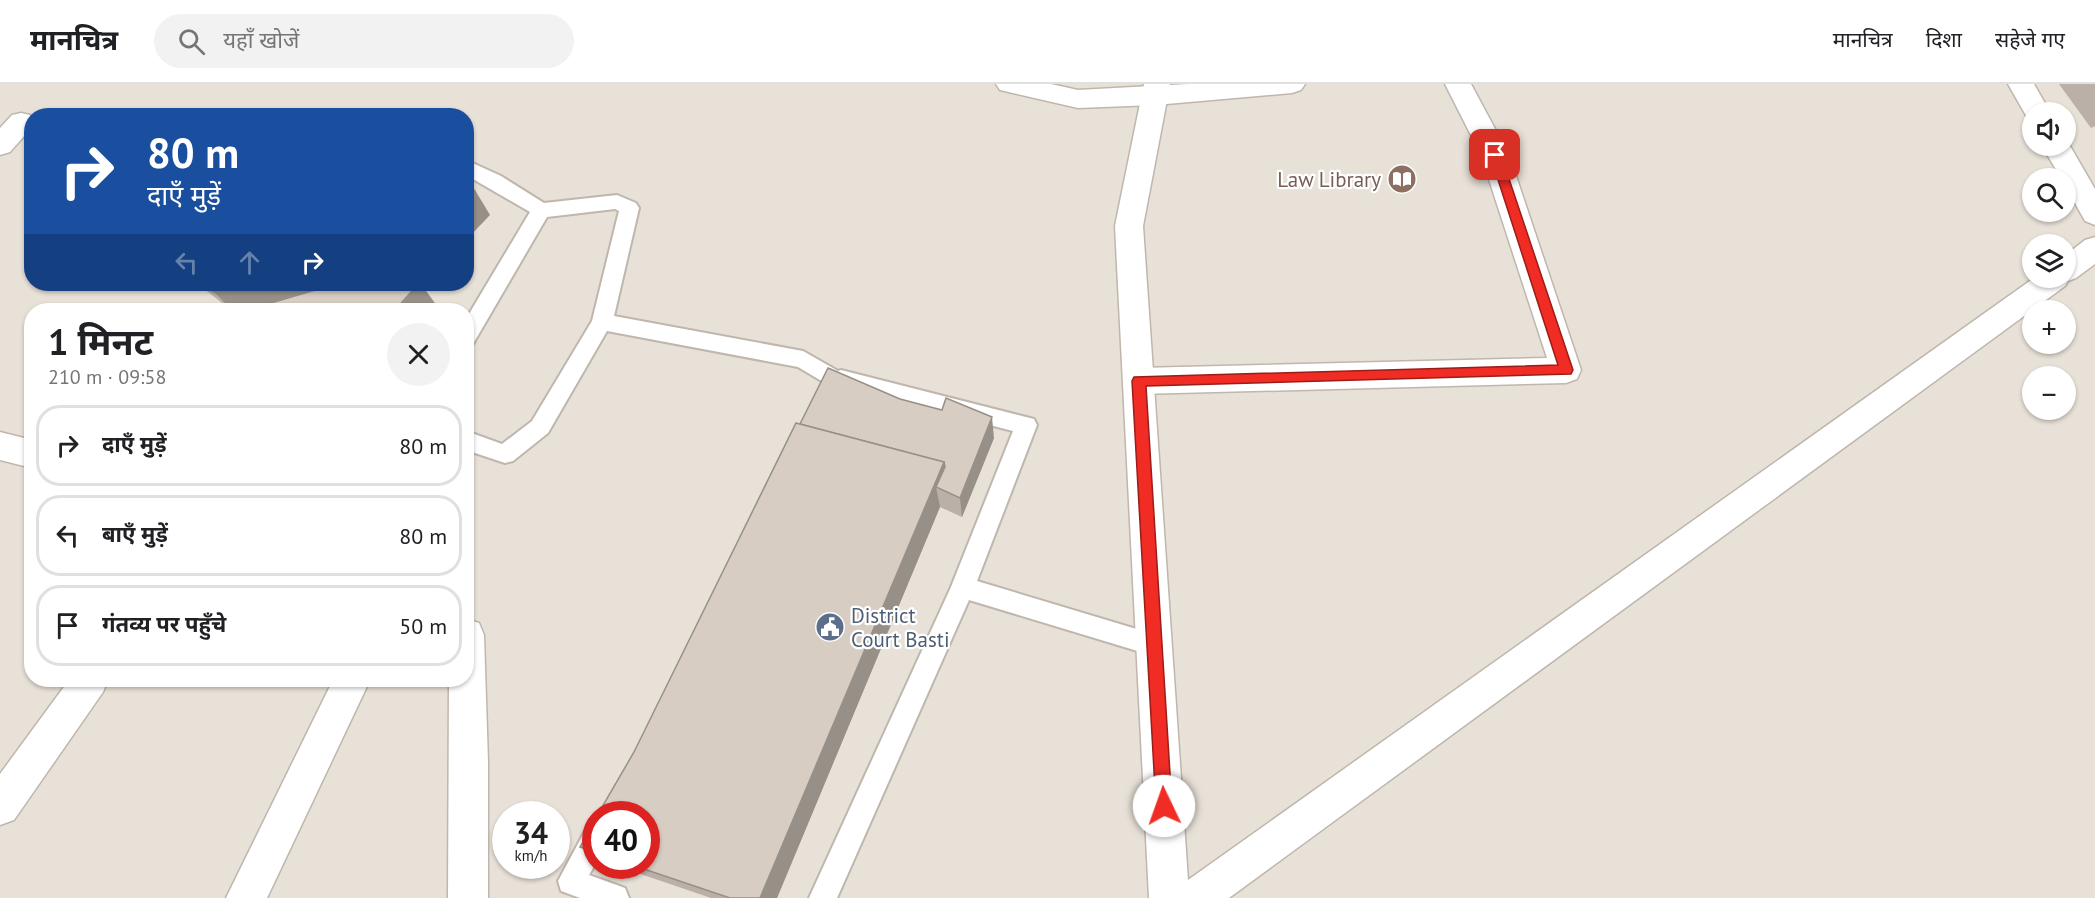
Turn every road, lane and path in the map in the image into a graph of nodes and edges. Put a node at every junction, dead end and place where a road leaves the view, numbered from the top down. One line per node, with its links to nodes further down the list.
1 (1009, 84): 5 (street)
2 (1292, 84): 5 (street)
3 (1458, 84): 19 (street)
4 (2021, 84): 6 (street)
5 (1156, 90): 19 (street)
6 (2031, 102)
7 (21, 122): 8 (street)
8 (0, 145)
9 (2062, 156): 12 (street)
10 (474, 172): 11 (lane)
11 (541, 210): 16 (lane); 17 (lane)
12 (2095, 214)
13 (2095, 248): 14 (street)
14 (2076, 262)
15 (2041, 288): 34 (street)
16 (602, 322): 18 (lane); 21 (lane)
17 (474, 324)
18 (830, 377): 20 (lane); 22 (lane)
19 (1139, 381): 23 (street)
20 (819, 398)
21 (474, 443)
22 (963, 587): 23 (lane); 32 (lane)
23 (1154, 645): 33 (street)
24 (85, 687): 27 (street)
25 (349, 687): 29 (street)
26 (467, 687): 30 (street)
27 (0, 806)
28 (582, 861): 31 (lane)
29 (246, 898)
30 (468, 898)
31 (615, 898)
32 (823, 898)
33 (1169, 898)
34 (1196, 898)

